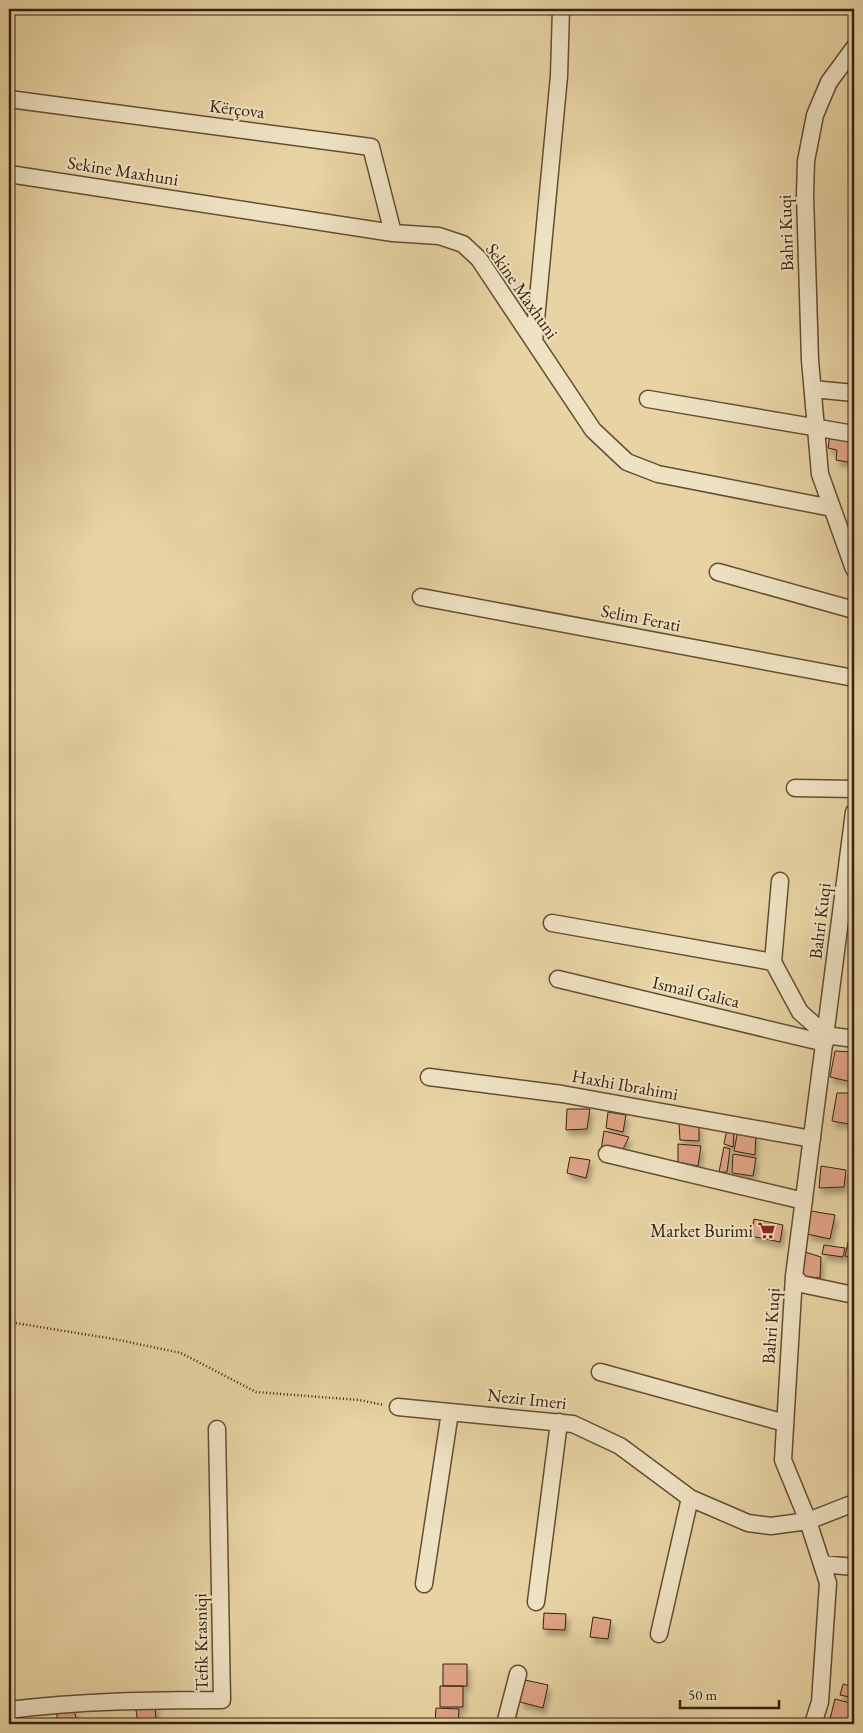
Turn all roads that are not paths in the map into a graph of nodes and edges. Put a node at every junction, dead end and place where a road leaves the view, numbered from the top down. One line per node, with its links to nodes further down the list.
1 (561, 9): 6 (street)
2 (853, 50): 7 (street, Bahri Kuqi)
3 (9, 99): 5 (street, Kërçova)
4 (9, 174): 5 (street, Sekine Maxhuni)
5 (393, 233): 6 (street, Sekine Maxhuni)
6 (534, 341): 12 (street, Sekine Maxhuni)
7 (813, 389): 8 (street); 10 (street, Bahri Kuqi)
8 (854, 393)
9 (648, 399): 10 (street)
10 (816, 429): 11 (street); 12 (street, Bahri Kuqi)
11 (854, 434)
12 (832, 508): 13 (street, Bahri Kuqi)
13 (854, 569)
14 (718, 572): 16 (street)
15 (421, 597): 17 (street, Selim Ferati)
16 (854, 610)
17 (854, 678)
18 (795, 788): 19 (street)
19 (854, 789)
20 (854, 812): 25 (street, Bahri Kuqi)
21 (780, 882): 23 (street)
22 (552, 923): 23 (street)
23 (773, 962): 25 (street)
24 (558, 979): 25 (street, Ismail Galica)
25 (825, 1039): 26 (street, Ismail Galica); 28 (street, Bahri Kuqi)
26 (854, 1039)
27 (429, 1077): 28 (street, Haxhi Ibrahimi)
28 (812, 1139): 30 (street, Bahri Kuqi)
29 (606, 1154): 30 (street)
30 (804, 1201): 31 (street, Bahri Kuqi)
31 (794, 1276): 32 (street); 37 (street, Bahri Kuqi)
32 (854, 1295)
33 (600, 1372): 37 (street)
34 (398, 1407): 35 (street, Nezir Imeri)
35 (450, 1412): 36 (street, Nezir Imeri); 44 (street)
36 (560, 1422): 39 (street, Nezir Imeri); 45 (street)
37 (785, 1424): 41 (street, Bahri Kuqi)
38 (217, 1429): 48 (street, Tefik Krasniqi)
39 (690, 1498): 41 (street, Nezir Imeri); 46 (street)
40 (854, 1503): 41 (street, Nezir Imeri)
41 (808, 1521): 42 (street, Bahri Kuqi)
42 (822, 1564): 43 (street); 50 (street, Bahri Kuqi)
43 (854, 1567)
44 (424, 1584)
45 (536, 1602)
46 (659, 1634)
47 (518, 1674): 49 (street)
48 (9, 1710)
49 (506, 1724)
50 (813, 1724)

